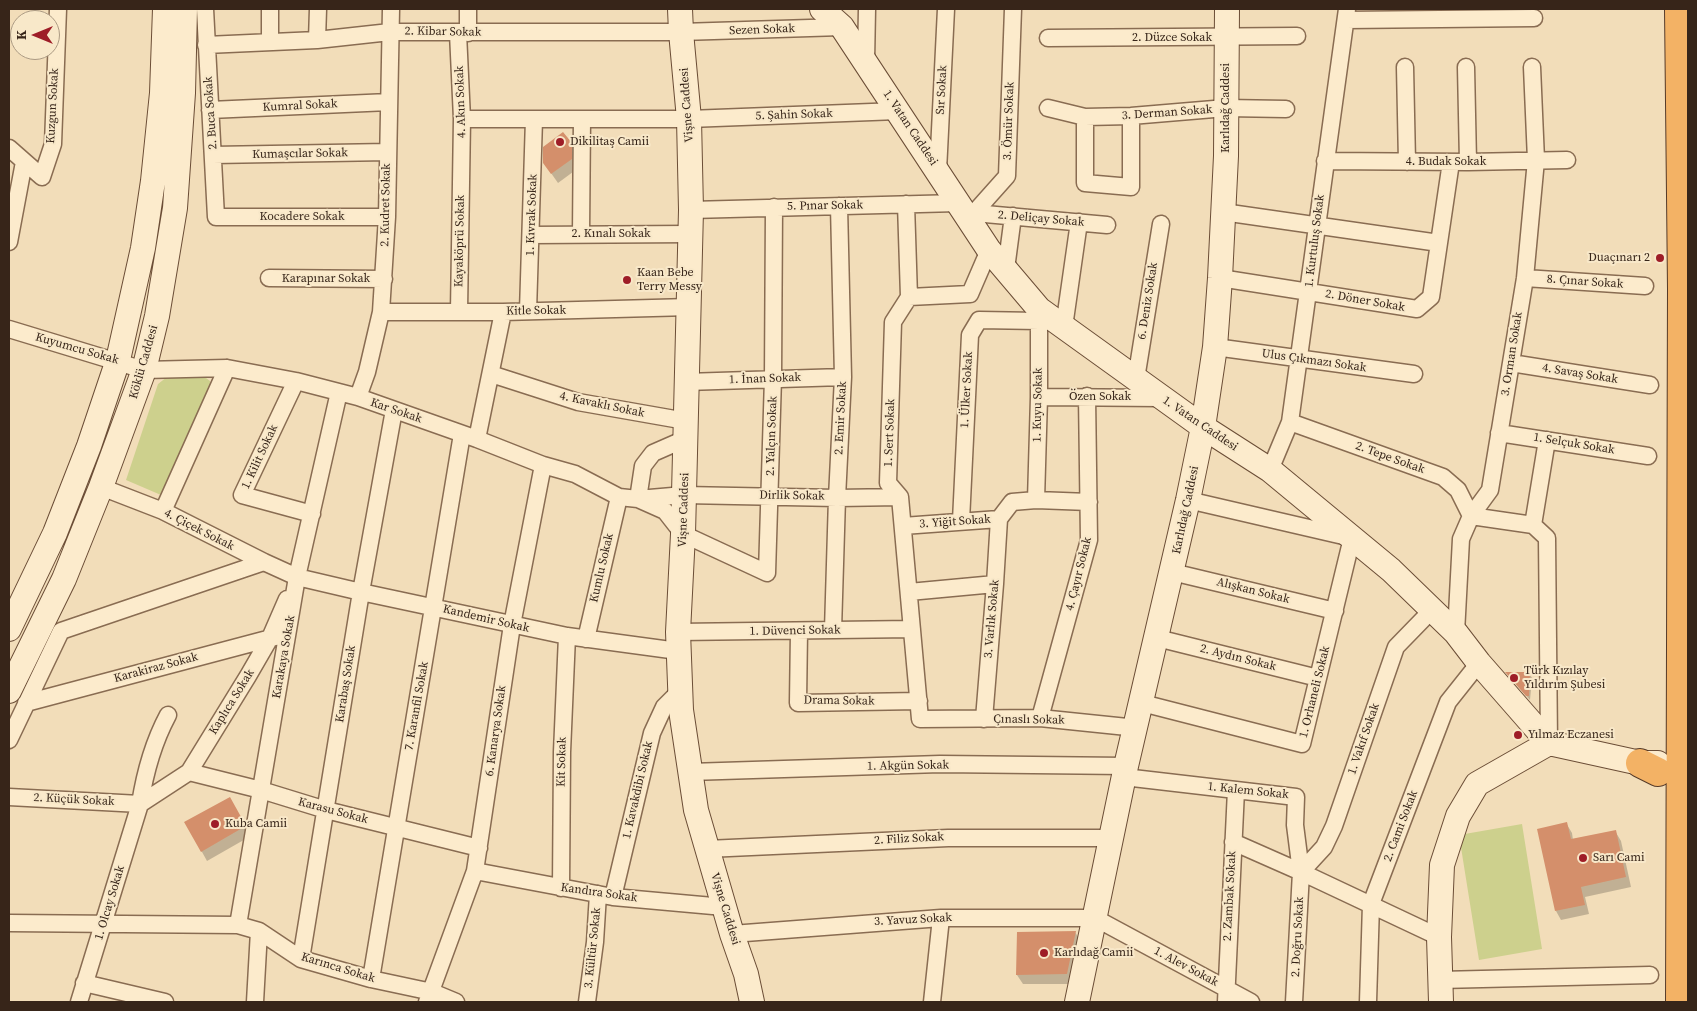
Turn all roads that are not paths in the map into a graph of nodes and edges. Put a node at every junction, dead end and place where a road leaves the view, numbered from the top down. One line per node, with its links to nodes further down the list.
1 (58, 9): 51 (street, Kuzgun Sokak)
2 (165, 9): 94 (main road, Köklü Caddesi)
3 (185, 9): 97 (main road, Köklü Caddesi)
4 (205, 9): 28 (street, 2. Buca Sokak)
5 (270, 9): 27 (street)
6 (318, 9): 26 (street)
7 (391, 9): 20 (street, 2. Kudret Sokak)
8 (468, 9): 22 (street, 4. Akın Sokak)
9 (680, 9): 21 (main road, Vişne Caddesi)
10 (822, 9): 19 (main road, 1. Vatan Caddesi)
11 (867, 9): 29 (street)
12 (946, 9): 55 (street, Sır Sokak)
13 (1013, 9): 61 (street, 3. Ömür Sokak)
14 (1227, 9): 24 (main road, Karlıdağ Caddesi)
15 (1678, 9): 220 (highway)
16 (1456, 14): 17 (street); 18 (street)
17 (1346, 15): 50 (street, 1. Kurtuluş Sokak)
18 (1534, 18)
19 (842, 27): 21 (street, Sezen Sokak); 29 (main road, 1. Vatan Caddesi)
20 (390, 32): 22 (street, 2. Kibar Sokak); 26 (street, 2. Kibar Sokak); 33 (street, 2. Kudret Sokak)
21 (681, 32): 22 (street, 2. Kibar Sokak); 41 (main road, Vişne Caddesi)
22 (463, 33): 42 (street, 4. Akın Sokak)
23 (1296, 36): 24 (street, 2. Düzce Sokak)
24 (1227, 37): 25 (street, 2. Düzce Sokak); 35 (main road, Karlıdağ Caddesi)
25 (1048, 38)
26 (317, 40): 27 (street, 2. Kibar Sokak)
27 (270, 42): 28 (street, 2. Kibar Sokak)
28 (206, 45): 37 (street, 2. Buca Sokak)
29 (866, 62): 38 (main road, 1. Vatan Caddesi)
30 (1405, 67): 52 (street)
31 (1466, 67): 54 (street)
32 (1532, 67): 48 (street, 3. Orman Sokak)
33 (389, 102): 37 (street, Kumral Sokak); 46 (street, 2. Kudret Sokak)
34 (1048, 108): 40 (street, 3. Derman Sokak)
35 (1226, 108): 36 (street, 3. Derman Sokak); 39 (street, 3. Derman Sokak); 62 (main road, Karlıdağ Caddesi)
36 (1286, 109)
37 (210, 110): 47 (street, 2. Buca Sokak)
38 (898, 111): 41 (street, 5. Şahin Sokak); 55 (main road, 1. Vatan Caddesi)
39 (1131, 116): 40 (street, 3. Derman Sokak); 40 (street)
40 (1085, 117)
41 (689, 118): 44 (street); 60 (main road, Vişne Caddesi)
42 (462, 119): 43 (street); 56 (street, 4. Akın Sokak)
43 (534, 119): 44 (street); 72 (street, 1. Kıvrak Sokak)
44 (582, 119): 70 (street)
45 (9, 148): 51 (street)
46 (388, 152): 47 (street, Kumaşcılar Sokak); 65 (street, 2. Kudret Sokak)
47 (213, 155): 64 (street, 2. Buca Sokak)
48 (1536, 160): 49 (street, 4. Budak Sokak); 54 (street, 4. Budak Sokak); 79 (street, 3. Orman Sokak)
49 (1567, 160)
50 (1325, 161): 52 (street, 4. Budak Sokak); 69 (street, 1. Kurtuluş Sokak)
51 (24, 162): 73 (street)
52 (1407, 162): 53 (street, 4. Budak Sokak)
53 (1452, 162): 54 (street, 4. Budak Sokak); 74 (street, 2. Döner Sokak)
54 (1468, 162)
55 (938, 171): 61 (main road, 1. Vatan Caddesi)
56 (462, 172): 85 (street, Kayaköprü Sokak)
57 (906, 204): 58 (street, 5. Pınar Sokak); 61 (street, 5. Pınar Sokak); 83 (street)
58 (839, 206): 59 (street, 5. Pınar Sokak); 100 (street, 2. Emir Sokak)
59 (774, 207): 60 (street, 5. Pınar Sokak); 101 (street, 2. Yalçın Sokak)
60 (691, 210): 71 (main road, Vişne Caddesi)
61 (967, 211): 63 (street, 2. Deliçay Sokak); 75 (main road, 1. Vatan Caddesi)
62 (1223, 212): 69 (street); 78 (main road, Karlıdağ Caddesi)
63 (1013, 216): 66 (street, 2. Deliçay Sokak); 76 (street)
64 (216, 217): 65 (street, Kocadere Sokak)
65 (387, 217): 80 (street, 2. Kudret Sokak)
66 (1079, 222): 68 (street, 2. Deliçay Sokak); 90 (street)
67 (1161, 224): 102 (street, 6. Deniz Sokak)
68 (1108, 225)
69 (1317, 225): 74 (street); 82 (street, 1. Kurtuluş Sokak)
70 (581, 234): 71 (street, 2. Kınalı Sokak); 72 (street, 2. Kınalı Sokak)
71 (691, 234): 84 (main road, Vişne Caddesi)
72 (531, 235): 86 (street, 1. Kıvrak Sokak)
73 (9, 242)
74 (1439, 243): 82 (street, 2. Döner Sokak)
75 (989, 250): 76 (main road, 1. Vatan Caddesi); 83 (street)
76 (1006, 269): 89 (main road, 1. Vatan Caddesi)
77 (269, 278): 80 (street, Karapınar Sokak)
78 (1220, 278): 82 (street, 2. Döner Sokak); 92 (main road, Karlıdağ Caddesi)
79 (1525, 278): 81 (street, 8. Çınar Sokak); 95 (street, 3. Orman Sokak)
80 (384, 279): 87 (street, 2. Kudret Sokak)
81 (1645, 286)
82 (1309, 291): 93 (street, 1. Kurtuluş Sokak)
83 (908, 297): 124 (street, 1. Sert Sokak)
84 (690, 307): 86 (street, Kitle Sokak); 104 (main road, Vişne Caddesi)
85 (459, 311): 87 (street, Kitle Sokak); 88 (street, Kitle Sokak)
86 (528, 311): 88 (street, Kitle Sokak)
87 (381, 312): 108 (street, 2. Kudret Sokak)
88 (503, 312): 98 (street)
89 (1039, 315): 90 (main road, 1. Vatan Caddesi); 109 (street, 1. Kuyu Sokak); 135 (street, 1. Ülker Sokak)
90 (1064, 327): 102 (main road, 1. Vatan Caddesi)
91 (9, 329): 94 (street, Kuyumcu Sokak)
92 (1215, 347): 93 (street, Ulus Çıkmazı Sokak); 113 (main road, Karlıdağ Caddesi)
93 (1300, 359): 99 (street, Ulus Çıkmazı Sokak); 112 (street, 1. Kurtuluş Sokak)
94 (118, 360): 97 (street, Kuyumcu Sokak); 150 (main road, Köklü Caddesi)
95 (1511, 363): 105 (street, 4. Savaş Sokak); 115 (street, 3. Orman Sokak)
96 (227, 368): 97 (street, Kar Sokak); 103 (street, Kar Sokak); 131 (street)
97 (144, 370): 121 (main road, Köklü Caddesi)
98 (491, 374): 114 (street, 4. Kavaklı Sokak); 116 (street)
99 (1414, 374)
100 (843, 377): 101 (street, 1. İnan Sokak); 126 (street, 2. Emir Sokak)
101 (773, 378): 104 (street, 1. İnan Sokak); 123 (street, 2. Yalçın Sokak)
102 (1136, 379): 110 (main road, 1. Vatan Caddesi)
103 (296, 381): 106 (street, Kar Sokak); 132 (street, 1. Kilit Sokak)
104 (686, 382): 114 (main road, Vişne Caddesi)
105 (1650, 385)
106 (339, 392): 108 (street, Kar Sokak); 132 (street, Karakaya Sokak)
107 (1087, 396): 109 (street, Özen Sokak); 110 (street, Özen Sokak); 130 (street, 4. Çayır Sokak)
108 (358, 397): 111 (street, Kar Sokak)
109 (1039, 397): 128 (street, 1. Kuyu Sokak)
110 (1162, 398): 113 (main road, 1. Vatan Caddesi)
111 (394, 410): 116 (street, Kar Sokak); 144 (street, Karabaş Sokak)
112 (1290, 422): 120 (street, 1. Kurtuluş Sokak); 133 (street, 2. Tepe Sokak)
113 (1203, 428): 120 (main road, 1. Vatan Caddesi); 129 (main road, Karlıdağ Caddesi)
114 (686, 430): 122 (main road, Vişne Caddesi); 127 (street)
115 (1500, 433): 117 (street, 1. Selçuk Sokak); 133 (street, 3. Orman Sokak)
116 (469, 436): 119 (street, Kar Sokak); 146 (street, 7. Karanfil Sokak)
117 (1547, 440): 118 (street, 1. Selçuk Sokak); 136 (street)
118 (1648, 456)
119 (543, 465): 125 (street, Kar Sokak); 149 (street, 6. Kanarya Sokak)
120 (1270, 470): 139 (main road, 1. Vatan Caddesi)
121 (100, 487): 131 (street, 4. Çiçek Sokak); 164 (main road, Köklü Caddesi)
122 (684, 495): 123 (street, Dirlik Sokak); 127 (street, Kar Sokak); 138 (main road, Vişne Caddesi)
123 (770, 496): 126 (street, Dirlik Sokak); 138 (street, 2. Yalçın Sokak)
124 (900, 496): 126 (street, Dirlik Sokak); 137 (street, 1. Sert Sokak)
125 (618, 497): 127 (street, Kar Sokak); 159 (street, Kumlu Sokak)
126 (837, 498): 152 (street, 2. Emir Sokak)
127 (638, 499): 138 (street, Kar Sokak)
128 (1036, 500): 130 (street, 3. Yiğit Sokak); 134 (street, 3. Yiğit Sokak)
129 (1188, 500): 139 (street); 141 (main road, Karlıdağ Caddesi)
130 (1089, 502): 168 (street, 4. Çayır Sokak)
131 (163, 511): 140 (street, 4. Çiçek Sokak)
132 (312, 514): 142 (street, Karakaya Sokak)
133 (1471, 516): 136 (street); 154 (street, 3. Orman Sokak)
134 (999, 519): 135 (street, 3. Yiğit Sokak); 143 (street, 3. Varlık Sokak)
135 (960, 521): 137 (street, 3. Yiğit Sokak)
136 (1533, 525): 173 (street)
137 (903, 526): 145 (street, 1. Sert Sokak)
138 (684, 534): 160 (main road, Vişne Caddesi)
139 (1352, 538): 147 (main road, 1. Vatan Caddesi); 148 (street, 1. Orhaneli Sokak)
140 (264, 562): 142 (street, 4. Çiçek Sokak); 164 (street)
141 (1172, 572): 148 (street, Alışkan Sokak); 158 (main road, Karlıdağ Caddesi)
142 (297, 577): 144 (street, Kandemir Sokak); 155 (street, Karakaya Sokak); 157 (street, Kaplıca Sokak)
143 (995, 584): 145 (street); 169 (street, 3. Varlık Sokak)
144 (361, 592): 146 (street, Kandemir Sokak); 182 (street, Karabaş Sokak)
145 (908, 592): 151 (street, 1. Sert Sokak)
146 (434, 607): 149 (street, Kandemir Sokak); 183 (street, 7. Karanfil Sokak)
147 (1432, 610): 154 (main road, 1. Vatan Caddesi); 189 (street, 1. Vakıf Sokak)
148 (1334, 611): 162 (street, 1. Orhaneli Sokak)
149 (512, 625): 156 (street, Kandemir Sokak); 186 (street, 6. Kanarya Sokak)
150 (9, 629)
151 (912, 629): 152 (street, 1. Düvenci Sokak); 165 (street, 1. Sert Sokak)
152 (833, 630): 153 (street, 1. Düvenci Sokak)
153 (799, 631): 160 (street, 1. Düvenci Sokak); 165 (street, Drama Sokak)
154 (1456, 633): 161 (main road, 1. Vatan Caddesi)
155 (287, 635): 157 (street, Karakiraz Sokak); 178 (street, Karakaya Sokak)
156 (567, 636): 159 (street, Kandemir Sokak); 190 (street, Kit Sokak)
157 (270, 638): 164 (street, Karakiraz Sokak); 175 (street, Kaplıca Sokak)
158 (1158, 638): 162 (street, 2. Aydın Sokak); 166 (main road, Karlıdağ Caddesi)
159 (586, 639): 160 (street, Kandemir Sokak)
160 (678, 642): 163 (main road, Vişne Caddesi)
161 (1479, 663): 173 (main road, 1. Vatan Caddesi); 192 (street, 2. Cami Sokak)
162 (1318, 678): 166 (street, 1. Orhaneli Sokak)
163 (680, 691): 176 (main road, Vişne Caddesi); 191 (street, 1. Kavakdibi Sokak)
164 (17, 697): 172 (street)
165 (919, 701): 170 (street, 1. Sert Sokak)
166 (1142, 703): 171 (main road, Karlıdağ Caddesi)
167 (168, 714): 181 (street, 1. Olcay Sokak)
168 (1040, 718): 169 (street, Çınaslı Sokak); 171 (street, Çınaslı Sokak)
169 (984, 719): 170 (street, Çınaslı Sokak)
170 (920, 720)
171 (1137, 728): 177 (main road, Karlıdağ Caddesi)
172 (9, 740)
173 (1549, 743): 174 (main road); 201 (main road)
174 (1652, 766)
175 (189, 772): 178 (street, Karasu Sokak); 181 (street, Kaplıca Sokak)
176 (690, 772): 177 (street, 1. Akgün Sokak); 187 (main road, Vişne Caddesi)
177 (1125, 772): 179 (street, 1. Kalem Sokak); 184 (main road, Karlıdağ Caddesi)
178 (261, 790): 182 (street, Karasu Sokak); 198 (street, Karakaya Sokak)
179 (1236, 790): 185 (street, 2. Zambak Sokak); 189 (street, 1. Kalem Sokak)
180 (9, 796): 181 (street, 2. Küçük Sokak)
181 (140, 804): 197 (street, 1. Olcay Sokak)
182 (326, 810): 183 (street, Karasu Sokak); 202 (street, Karabaş Sokak)
183 (396, 828): 186 (street, Karasu Sokak); 204 (street, 7. Karanfil Sokak)
184 (1111, 838): 187 (street, 2. Filiz Sokak); 195 (main road, Karlıdağ Caddesi)
185 (1233, 842): 189 (street); 207 (street, 2. Zambak Sokak)
186 (479, 848): 188 (street, 6. Kanarya Sokak)
187 (707, 849): 193 (main road, Vişne Caddesi)
188 (475, 871): 190 (street, Kandıra Sokak); 208 (street, 6. Kanarya Sokak)
189 (1302, 872): 192 (street); 218 (street, 2. Doğru Sokak)
190 (561, 888): 191 (street, Kandıra Sokak)
191 (606, 895): 193 (street, Kandıra Sokak); 213 (street, 3. Kültür Sokak)
192 (1371, 904): 201 (street); 219 (street, 2. Cami Sokak)
193 (724, 907): 200 (main road, Vişne Caddesi)
194 (941, 918): 195 (street, 3. Yavuz Sokak); 200 (street, 3. Yavuz Sokak); 215 (street)
195 (1094, 918): 207 (street, 1. Alev Sokak); 216 (main road, Karlıdağ Caddesi)
196 (10, 924): 197 (street, Karınca Sokak)
197 (104, 924): 198 (street, Karınca Sokak); 205 (street, 1. Olcay Sokak)
198 (238, 924): 199 (street, Karınca Sokak)
199 (259, 931): 202 (street, Karınca Sokak); 211 (street)
200 (732, 934): 214 (main road, Vişne Caddesi)
201 (1438, 936): 206 (main road)
202 (301, 959): 204 (street, Karınca Sokak)
203 (1650, 975): 206 (street)
204 (371, 979): 208 (street, Karınca Sokak)
205 (84, 983): 209 (street, 1. Olcay Sokak); 210 (street)
206 (1441, 991)
207 (1226, 996): 217 (street, 1. Alev Sokak)
208 (429, 997): 212 (street, Karınca Sokak)
209 (79, 1002)
210 (165, 1002)
211 (255, 1002)
212 (456, 1002)
213 (587, 1002)
214 (752, 1002)
215 (932, 1002)
216 (1077, 1002)
217 (1251, 1002)
218 (1294, 1002)
219 (1368, 1002)
220 (1680, 1002)

